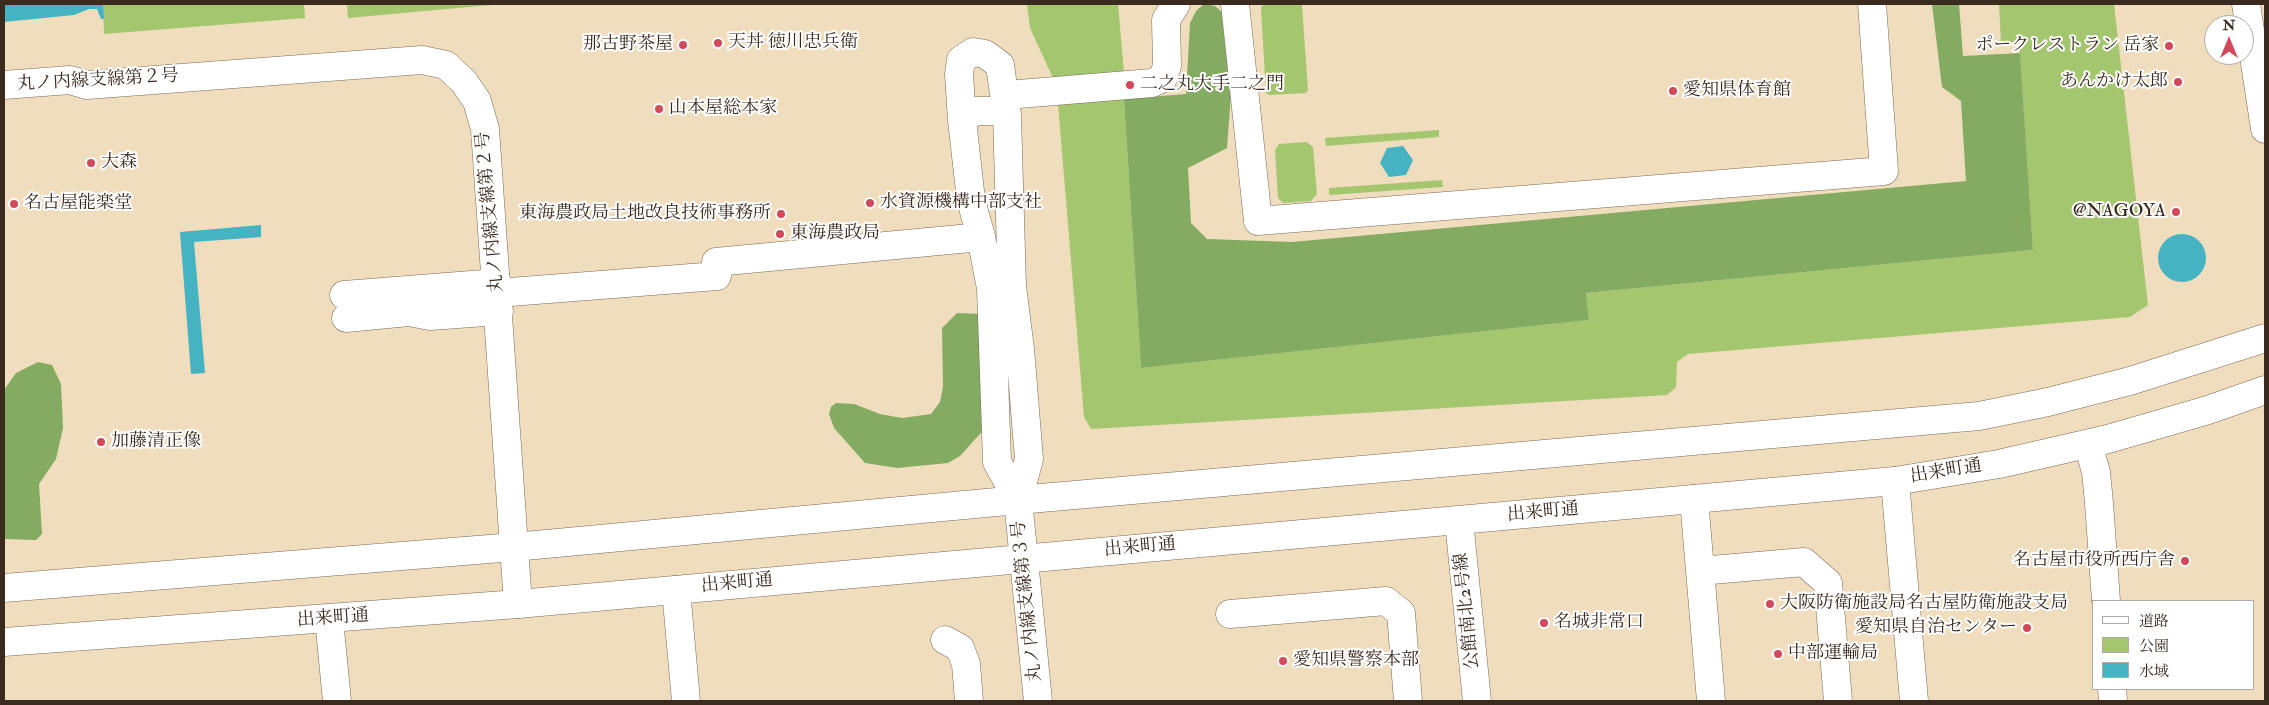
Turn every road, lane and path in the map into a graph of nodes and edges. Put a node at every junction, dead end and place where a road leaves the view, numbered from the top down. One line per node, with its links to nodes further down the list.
1 (1176, 4): 6 (main road)
2 (1235, 4): 3 (main road)
3 (1872, 4)
4 (2246, 4): 8 (main road)
5 (4, 86): 11 (main road, 丸ノ内線支線第２号)
6 (1013, 105): 7 (main road); 7 (main road); 18 (main road)
7 (962, 120): 9 (main road)
8 (2265, 129)
9 (982, 237): 11 (main road); 18 (main road)
10 (426, 275): 11 (main road)
11 (497, 289): 12 (main road); 20 (main road, 丸ノ内線支線第２号)
12 (345, 307)
13 (2265, 338): 18 (main road)
14 (2265, 390): 15 (main road, 出来町通)
15 (2088, 444): 16 (main road, 出来町通); 25 (main road)
16 (1895, 481): 17 (main road, 出来町通); 39 (main road)
17 (1694, 499): 19 (main road, 出来町通); 22 (main road)
18 (1018, 500): 20 (main road); 21 (main road, 丸ノ内線支線第３号)
19 (1458, 521): 21 (main road, 出来町通); 36 (main road, 公館南北2号線)
20 (514, 546): 23 (main road); 26 (main road, 丸ノ内線支線第２号)
21 (1024, 557): 24 (main road, 出来町通); 34 (main road, 丸ノ内線支線第３号)
22 (1700, 571): 37 (main road); 38 (main road)
23 (4, 588)
24 (676, 590): 26 (main road, 出来町通); 32 (main road)
25 (2106, 600)
26 (518, 604): 28 (main road, 出来町通)
27 (1230, 614): 35 (main road)
28 (329, 619): 30 (main road, 出来町通); 31 (main road)
29 (945, 640): 33 (main road)
30 (4, 642)
31 (337, 701)
32 (686, 701)
33 (970, 701)
34 (1038, 701)
35 (1408, 701)
36 (1476, 701)
37 (1711, 701)
38 (1838, 701)
39 (1914, 701)

